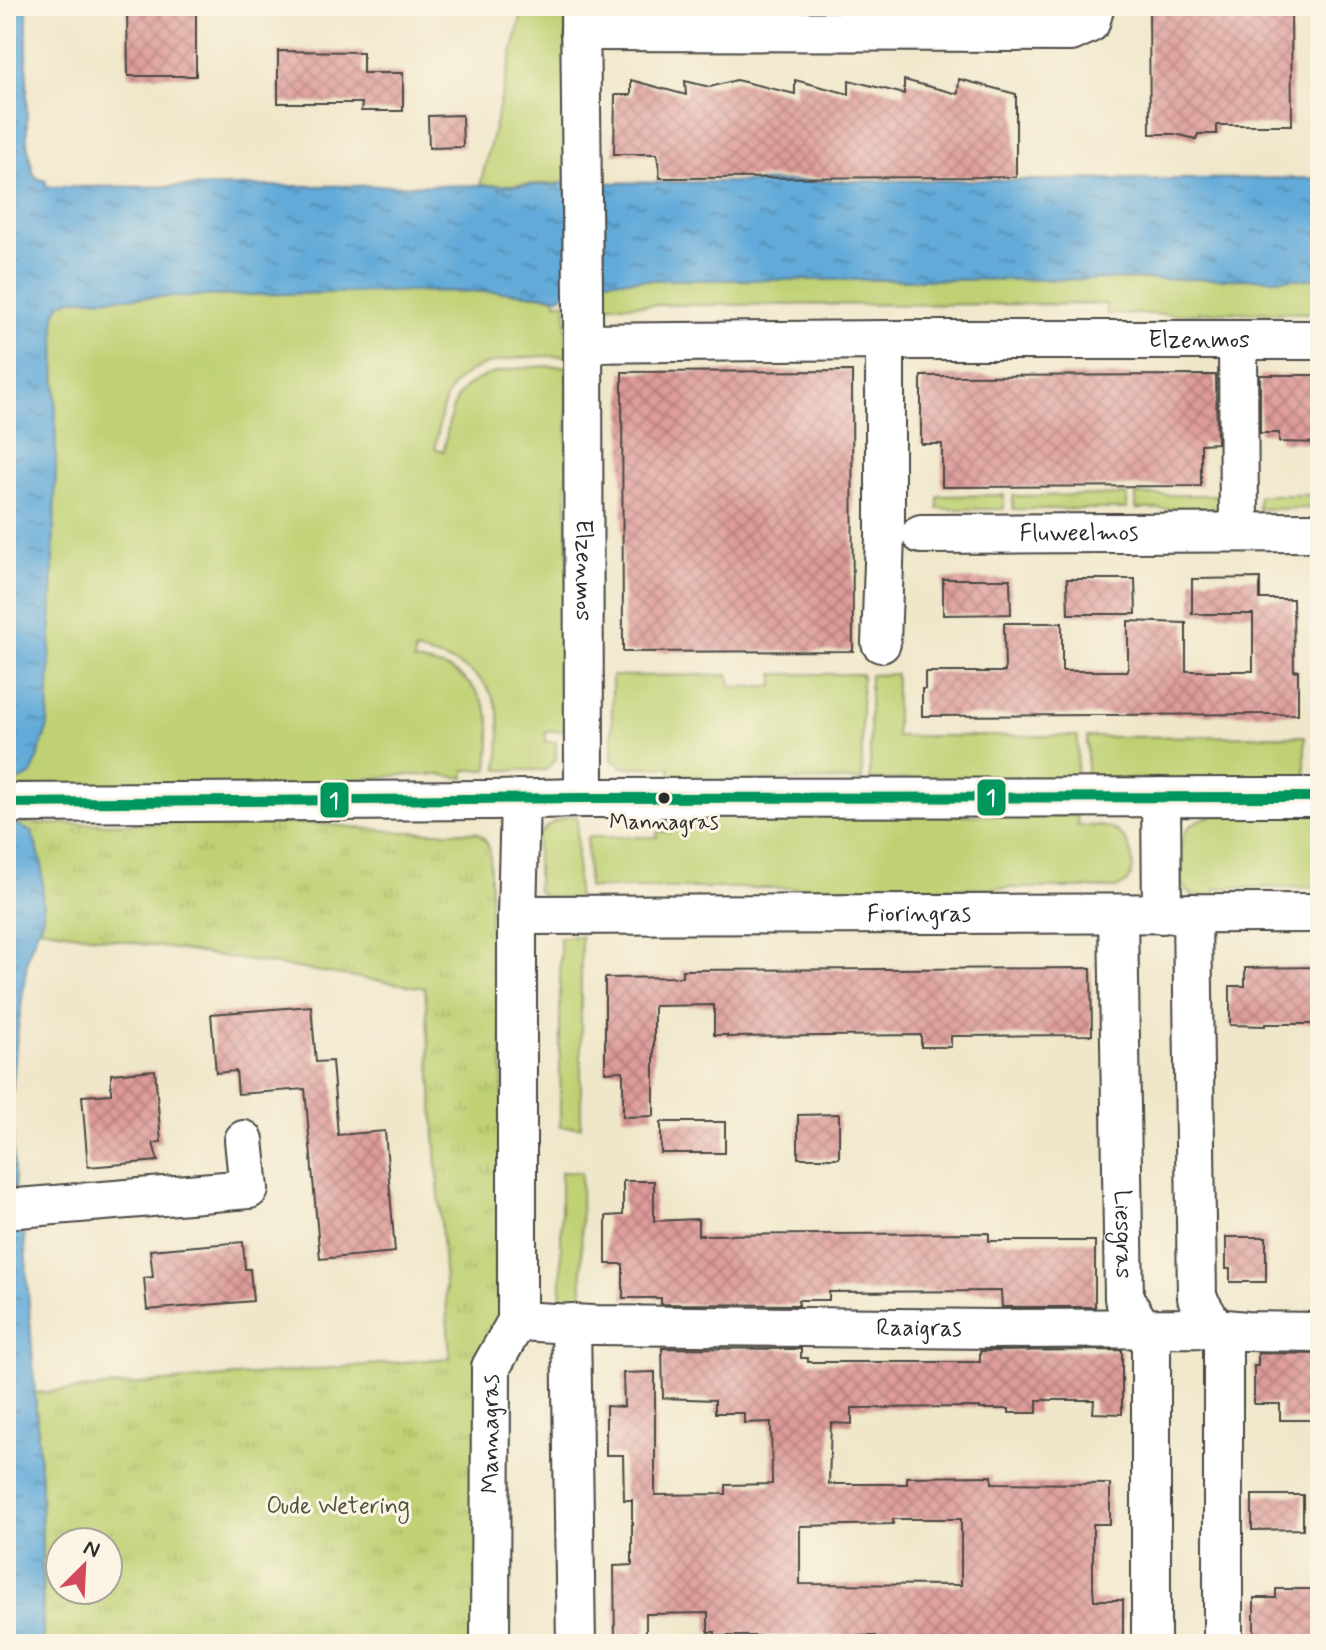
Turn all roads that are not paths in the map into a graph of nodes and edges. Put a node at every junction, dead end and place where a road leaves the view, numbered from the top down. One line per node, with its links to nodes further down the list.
1 (1095, 6): 3 (street)
2 (580, 18): 3 (street); 7 (street, Elzenmos)
3 (994, 19)
4 (885, 340): 5 (street, Elzenmos); 7 (street, Elzenmos); 11 (street)
5 (1238, 340): 6 (street, Elzenmos); 8 (street)
6 (1320, 340)
7 (583, 343): 14 (street, Elzenmos)
8 (1239, 532): 9 (street, Fluweelmos); 10 (street, Fluweelmos)
9 (1320, 532)
10 (921, 534)
11 (881, 643)
12 (1161, 797): 13 (street); 14 (street); 19 (street)
13 (1320, 797)
14 (584, 798): 15 (street)
15 (520, 799): 16 (street); 20 (street, Mannagras)
16 (11, 803)
17 (1320, 913): 19 (street, Fioringras)
18 (1118, 914): 19 (street, Fioringras); 20 (street, Fioringras); 25 (street, Liesgras)
19 (1177, 914): 26 (street)
20 (517, 915): 23 (street, Mannagras)
21 (244, 1140): 22 (street)
22 (9, 1209)
23 (517, 1321): 24 (street, Raaigras); 28 (street, Mannagras)
24 (571, 1323): 25 (street, Raaigras); 29 (street)
25 (1143, 1328): 26 (street, Raaigras); 30 (street, Liesgras)
26 (1215, 1328): 27 (street, Raaigras); 31 (street)
27 (1320, 1332)
28 (490, 1644)
29 (576, 1644)
30 (1151, 1644)
31 (1223, 1644)

